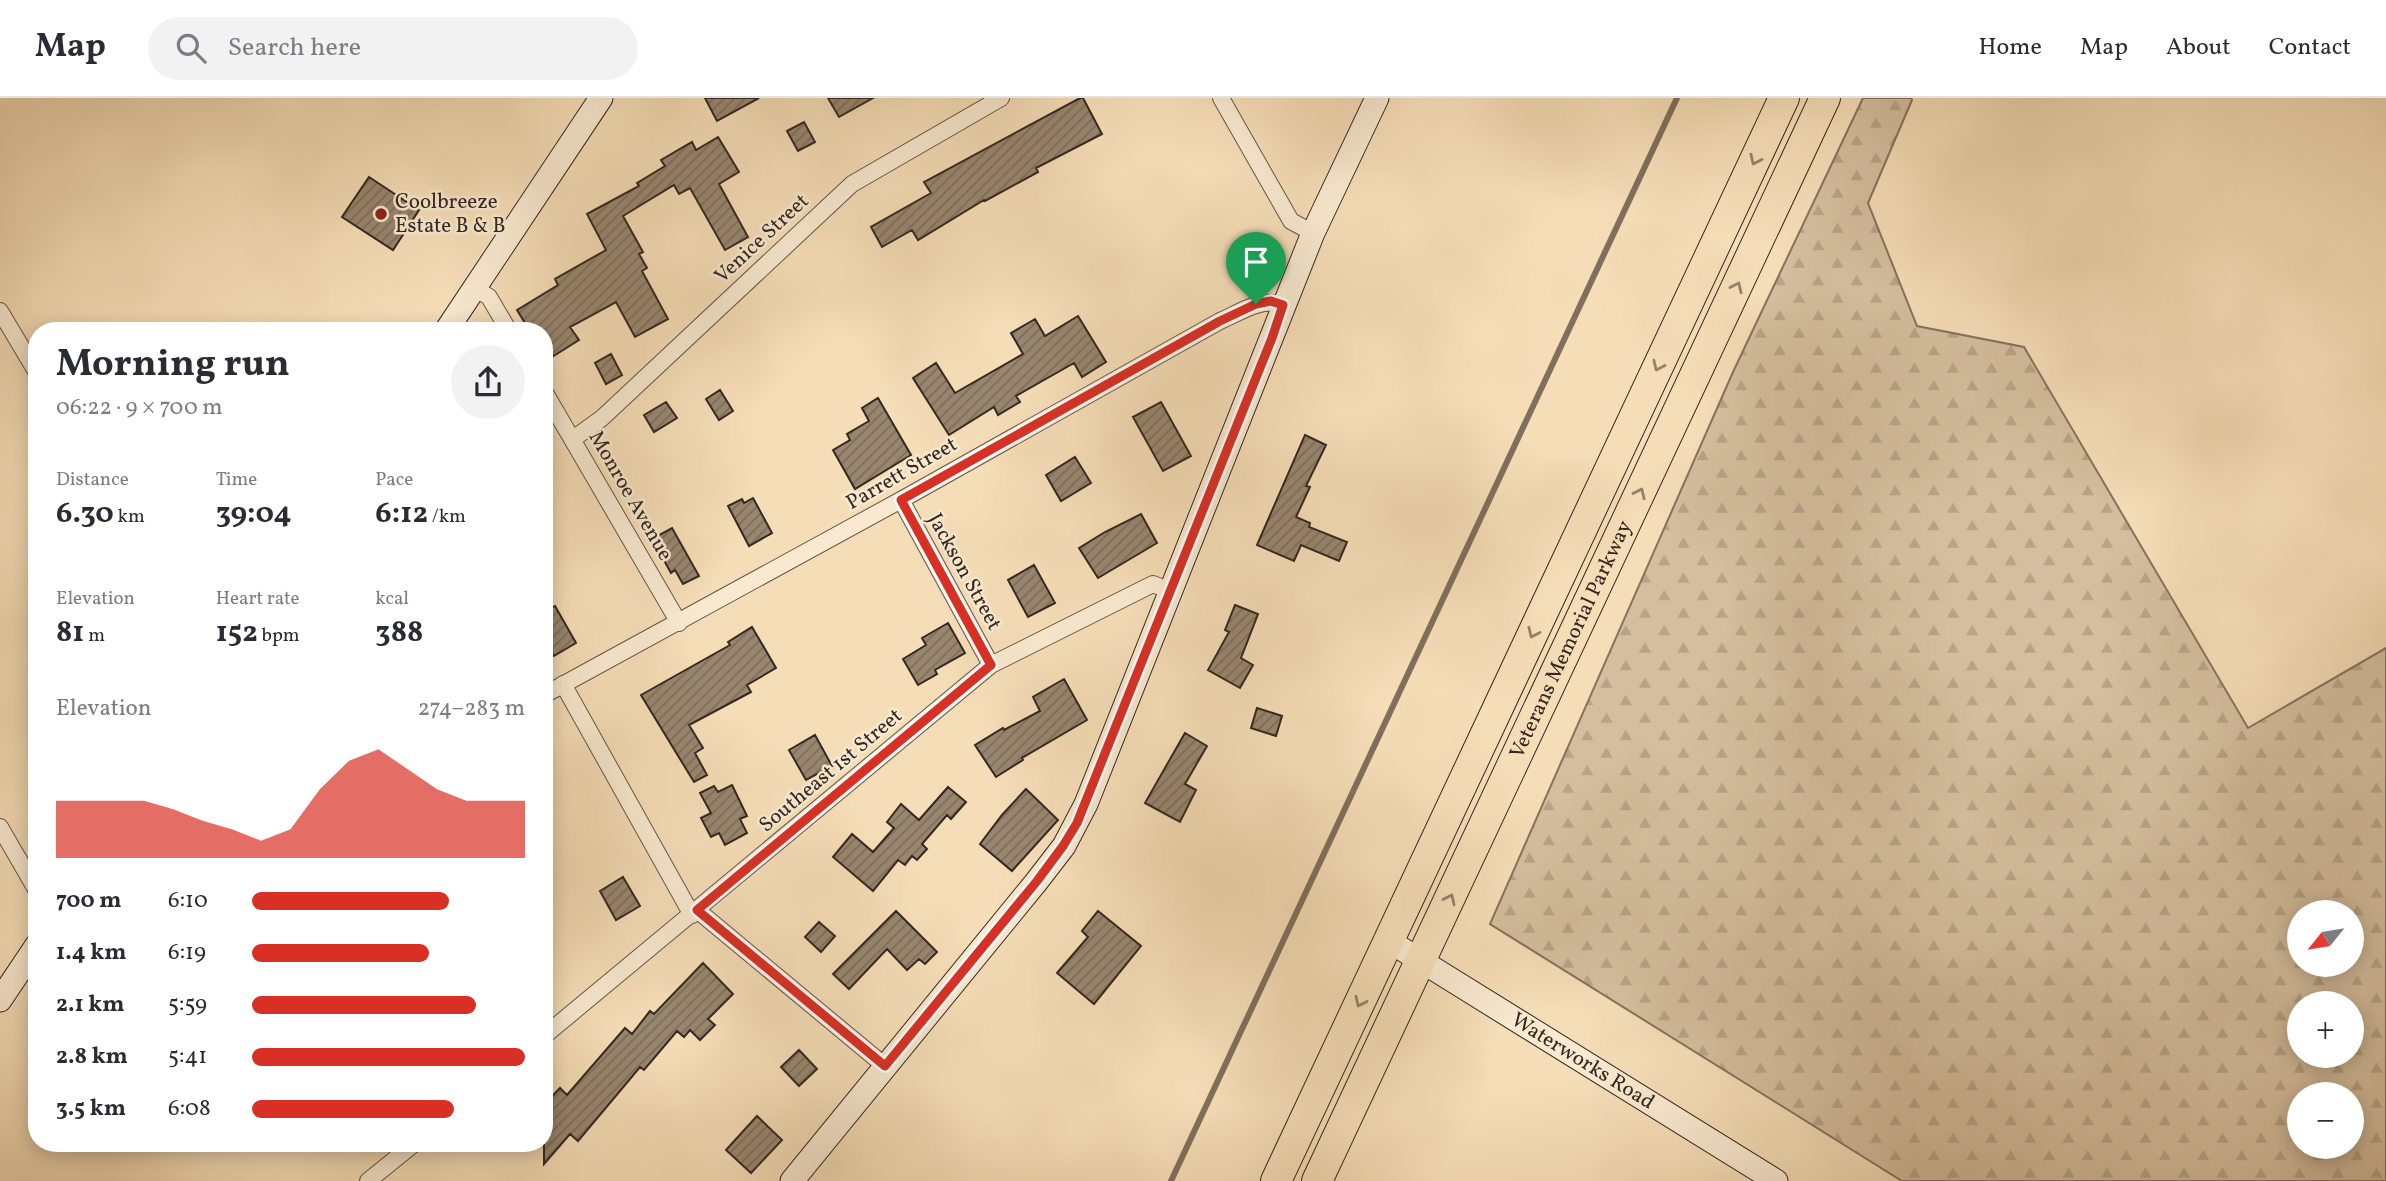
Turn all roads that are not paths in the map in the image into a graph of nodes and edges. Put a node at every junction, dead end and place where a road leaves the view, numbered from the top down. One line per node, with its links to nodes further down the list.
1 (601, 98): 8 (street)
2 (1001, 98): 15 (street, Venice Street)
3 (1221, 98): 7 (street)
4 (1377, 98): 7 (street)
5 (1784, 98): 25 (highway, Veterans Memorial Parkway, one-way to 25)
6 (1825, 98): 26 (highway, Veterans Memorial Parkway, one-way to 6)
7 (1313, 233): 9 (street)
8 (475, 288): 11 (street); 12 (street)
9 (1283, 305): 16 (street, Parrett Street); 17 (street)
10 (0, 311): 13 (street)
11 (452, 322)
12 (504, 322)
13 (28, 358)
14 (553, 406): 15 (street, Monroe Avenue)
15 (573, 439): 18 (street, Monroe Avenue)
16 (901, 500): 18 (street, Parrett Street); 19 (street, Jackson Street)
17 (1170, 591): 19 (street, Southeast 1st Street); 30 (street)
18 (678, 622): 20 (street, Parrett Street)
19 (991, 665): 24 (street, Southeast 1st Street)
20 (563, 684): 21 (street, Parrett Street); 24 (street)
21 (553, 690)
22 (0, 827): 23 (street)
23 (28, 875)
24 (694, 913): 29 (street, Southeast 1st Street); 30 (street)
25 (1389, 940): 26 (street, Waterworks Road); 34 (highway, Veterans Memorial Parkway, one-way to 34)
26 (1421, 960): 35 (highway, Veterans Memorial Parkway); 36 (street, Waterworks Road)
27 (28, 962): 28 (street)
28 (0, 1000)
29 (553, 1029)
30 (885, 1066): 33 (street)
31 (404, 1152): 32 (street)
32 (368, 1181)
33 (792, 1181)
34 (1276, 1181)
35 (1317, 1181)
36 (1776, 1181)

